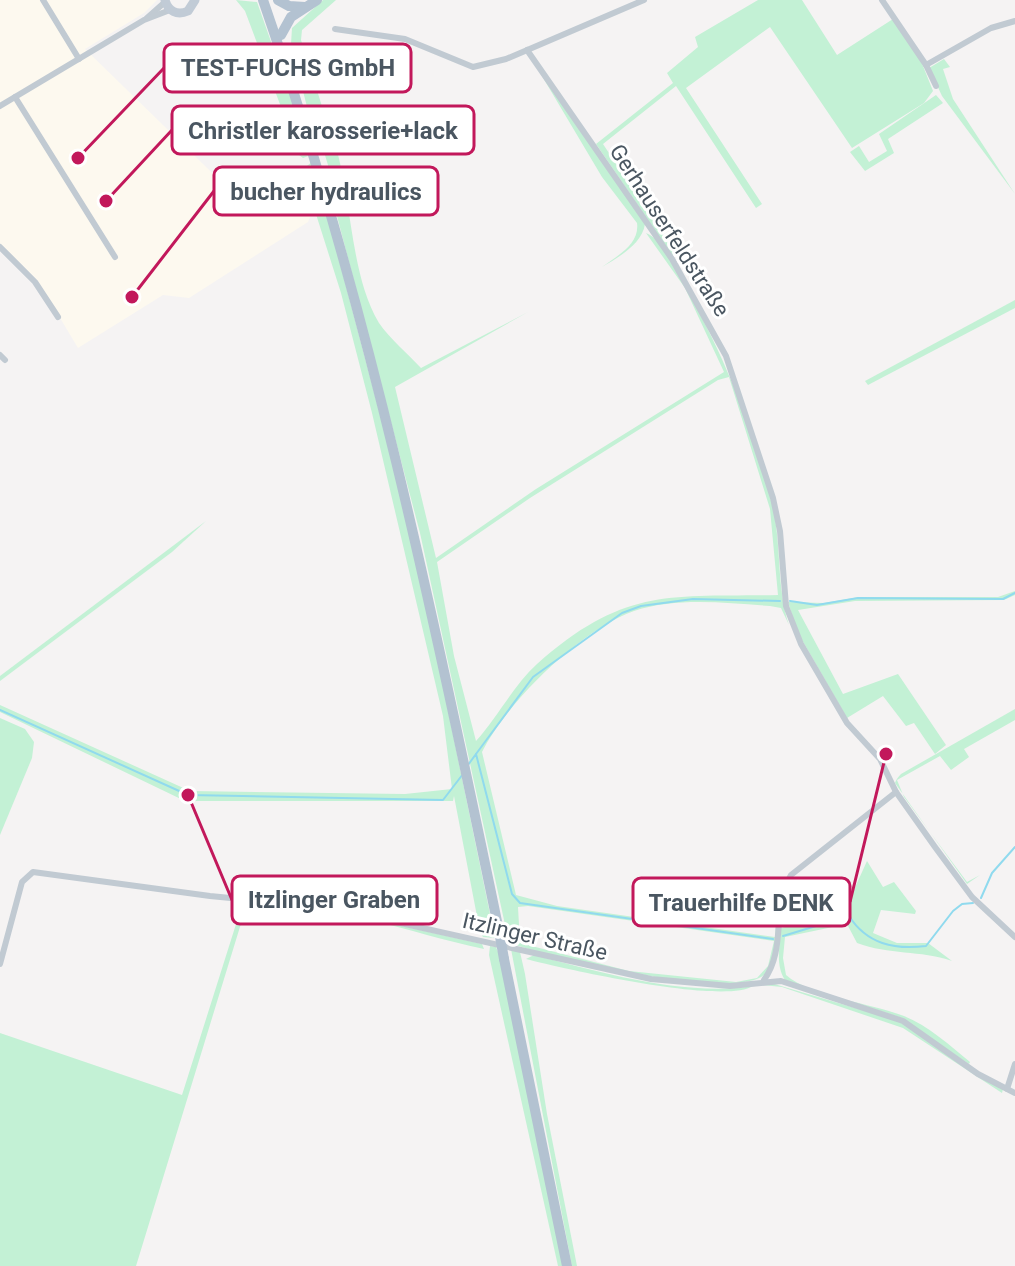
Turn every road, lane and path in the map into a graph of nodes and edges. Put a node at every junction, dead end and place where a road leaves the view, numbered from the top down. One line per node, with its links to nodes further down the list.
1 (43, 0): 14 (street)
2 (195, 0): 8 (main road)
3 (278, 0): 9 (main road)
4 (317, 0): 9 (main road)
5 (644, 0): 13 (street)
6 (882, 0): 15 (street)
7 (265, 1): 12 (main road); 19 (main road)
8 (166, 4): 14 (street)
9 (305, 7): 12 (main road)
10 (1015, 21): 15 (street)
11 (335, 29): 13 (street)
12 (281, 35): 19 (main road)
13 (527, 50): 23 (street, Gerhauserfeldstraße)
14 (79, 59): 17 (street)
15 (926, 65): 16 (street)
16 (936, 86)
17 (15, 97): 18 (street); 21 (street)
18 (0, 106)
19 (305, 121): 32 (main road, bridge)
20 (0, 247): 22 (street)
21 (115, 257)
22 (58, 317)
23 (896, 792): 24 (street, Gerhauserfeldstraße); 26 (street)
24 (1015, 937)
25 (0, 964): 27 (street, Itzlinger Straße)
26 (775, 965): 27 (street); 28 (street)
27 (764, 980): 28 (street, Itzlinger Straße)
28 (781, 981): 30 (street, Itzlinger Straße)
29 (1015, 1064): 30 (street)
30 (1007, 1089): 31 (street, Itzlinger Straße)
31 (1015, 1093)
32 (567, 1266)

